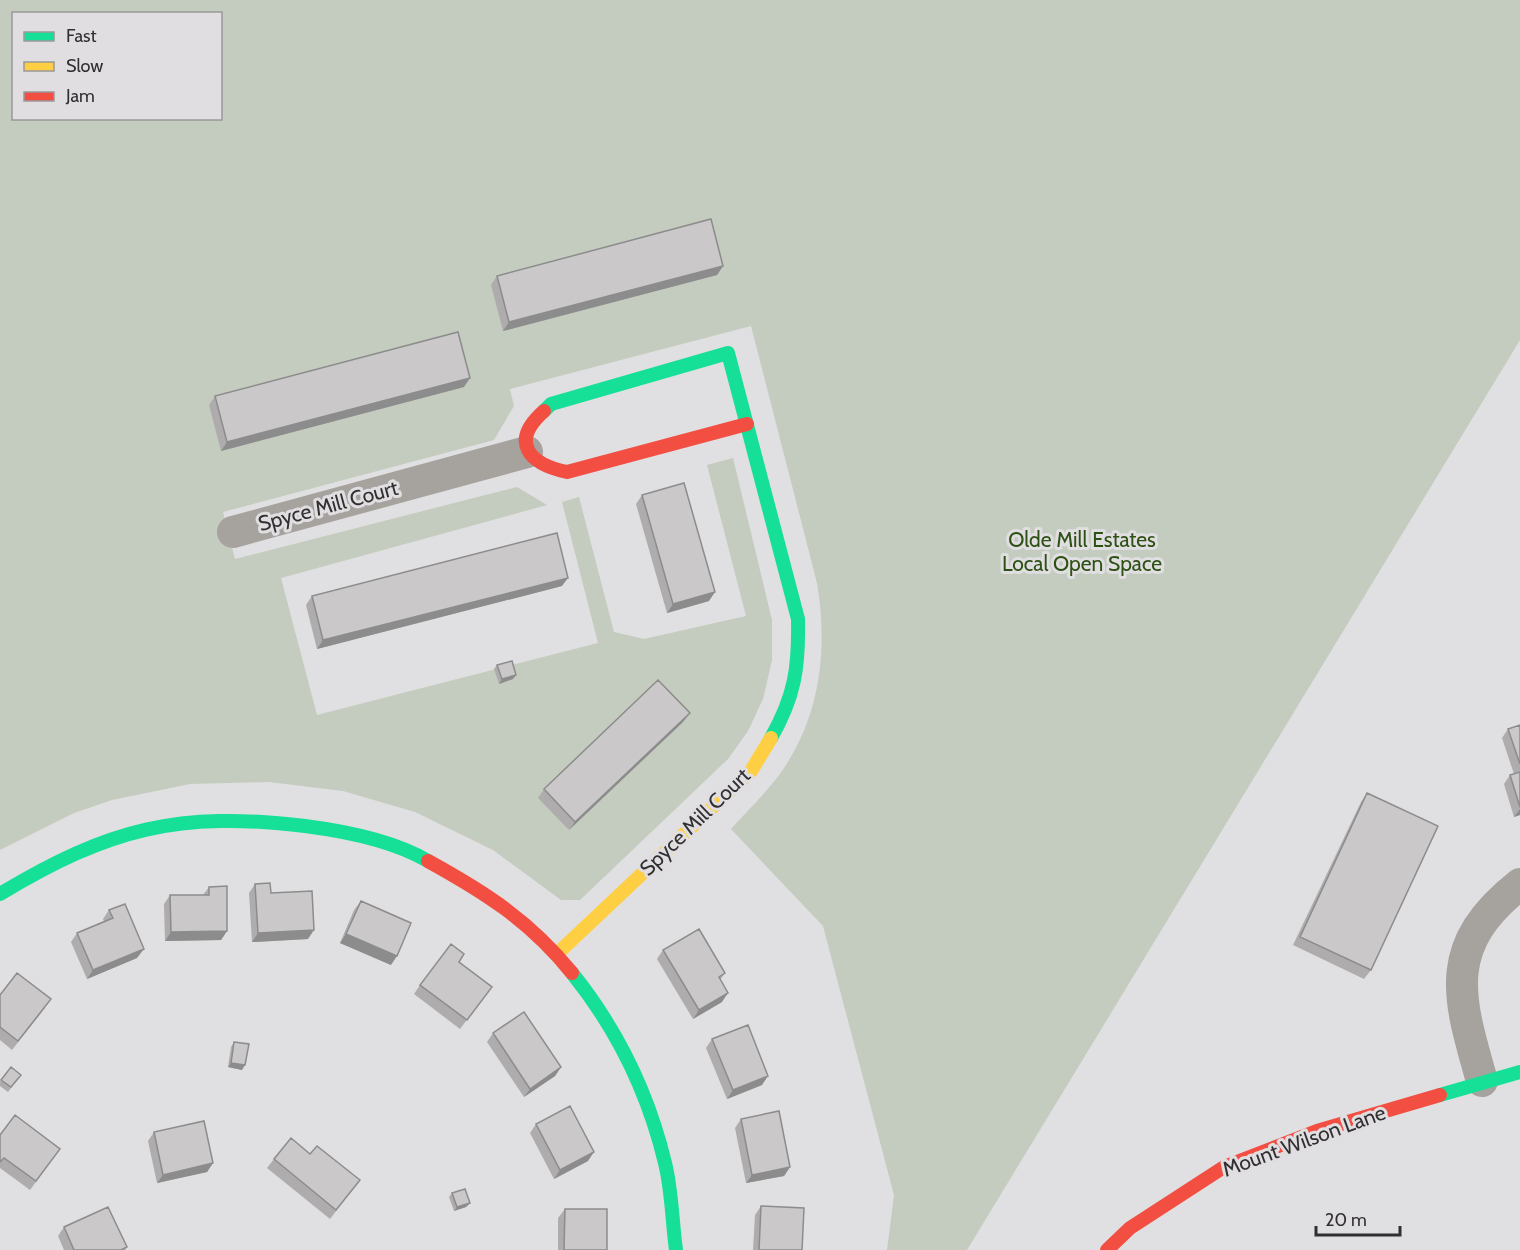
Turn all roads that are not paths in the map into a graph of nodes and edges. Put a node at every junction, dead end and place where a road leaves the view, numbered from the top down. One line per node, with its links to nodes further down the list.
1 (747, 424): 2 (street); 2 (street, Spyce Mill Court); 6 (street, Spyce Mill Court)
2 (527, 452): 3 (street, Spyce Mill Court)
3 (233, 532)
4 (1520, 884): 8 (street)
5 (0, 894): 6 (street)
6 (559, 952): 9 (street)
7 (1520, 1072): 8 (street, Mount Wilson Lane)
8 (1482, 1081): 10 (street, Mount Wilson Lane)
9 (676, 1250)
10 (1107, 1250)

